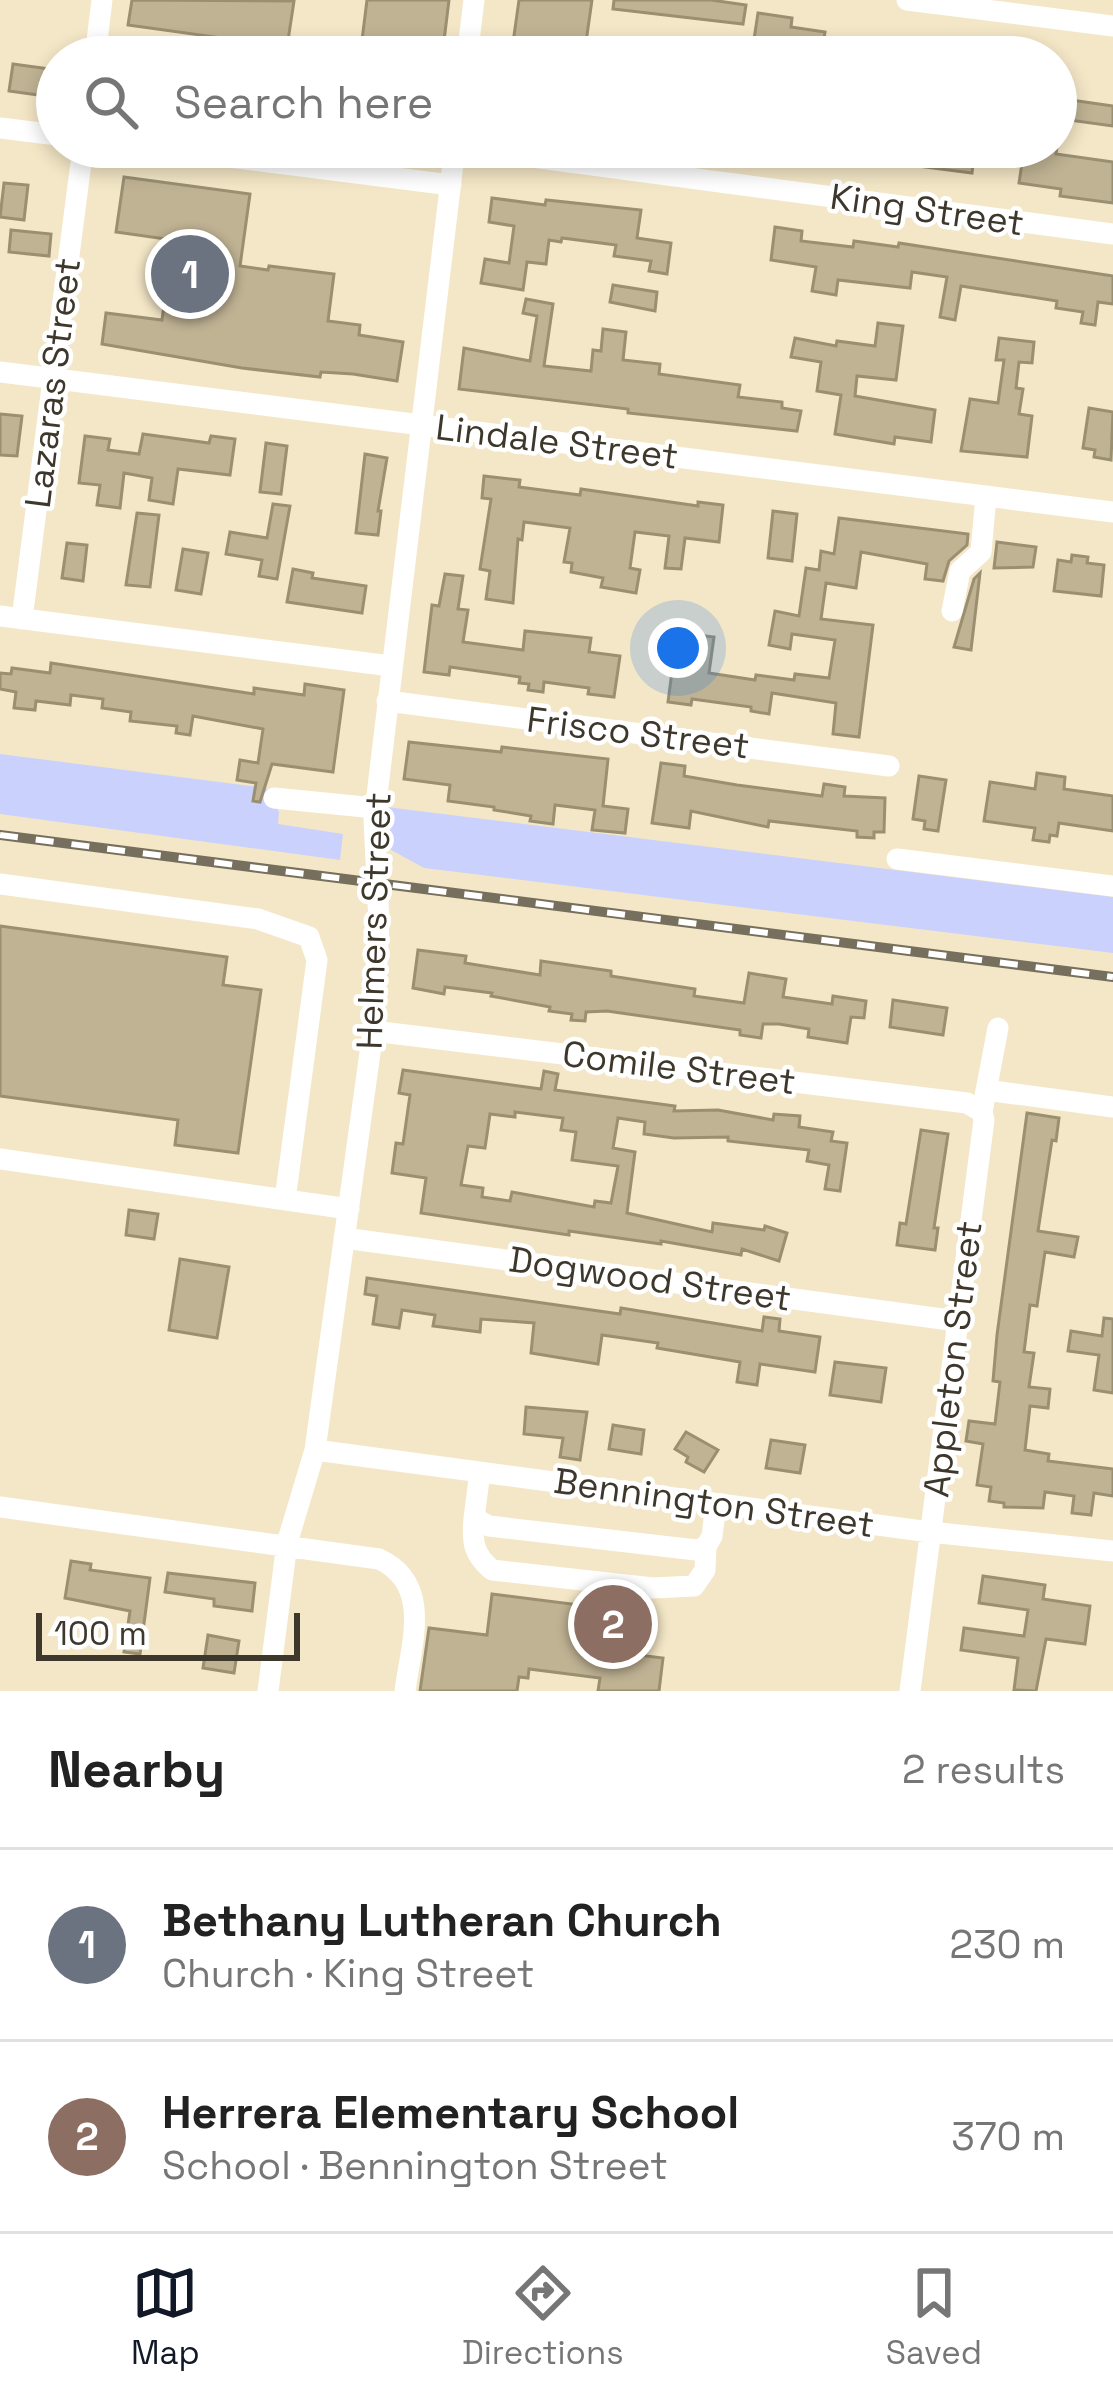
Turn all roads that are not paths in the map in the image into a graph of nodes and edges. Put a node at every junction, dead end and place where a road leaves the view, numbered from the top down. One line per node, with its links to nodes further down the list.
1 (102, 0): 5 (street)
2 (474, 0): 6 (street)
3 (907, 0): 4 (street)
4 (1113, 26)
5 (98, 36)
6 (470, 36)
7 (0, 128): 8 (street)
8 (36, 132)
9 (79, 168): 16 (street, Lazaras Street)
10 (316, 168): 13 (street)
11 (453, 168): 13 (street, Helmers Street)
12 (614, 168): 14 (street, King Street)
13 (451, 185): 17 (street, Helmers Street)
14 (1113, 234)
15 (0, 372): 16 (street, Lindale Street)
16 (54, 379): 17 (street, Lindale Street); 21 (street, Lazaras Street)
17 (424, 425): 18 (street, Lindale Street); 22 (street, Helmers Street)
18 (986, 496): 19 (street, Lindale Street); 20 (street)
19 (1113, 512)
20 (952, 610)
21 (11, 618): 22 (street)
22 (391, 666): 23 (street, Helmers Street)
23 (387, 701): 24 (street, Frisco Street); 26 (street, Helmers Street)
24 (890, 766)
25 (274, 798): 26 (street)
26 (375, 808): 31 (street, Helmers Street)
27 (897, 859): 29 (street)
28 (0, 884): 35 (street)
29 (1113, 886)
30 (998, 1028): 32 (street, Appleton Street)
31 (373, 1031): 32 (street, Comile Street); 36 (street, Helmers Street)
32 (984, 1101): 33 (street, Comile Street); 38 (street, Appleton Street)
33 (1113, 1107)
34 (0, 1159): 35 (street)
35 (285, 1200): 36 (street)
36 (349, 1209): 37 (street, Helmers Street)
37 (344, 1238): 38 (street, Dogwood Street); 39 (street, Helmers Street)
38 (957, 1321): 44 (street, Appleton Street)
39 (315, 1450): 40 (street, Bennington Street); 45 (street, Helmers Street)
40 (480, 1472): 41 (street, Bennington Street); 43 (street)
41 (716, 1504): 44 (street, Bennington Street); 46 (street)
42 (0, 1507): 45 (street)
43 (474, 1518): 46 (street); 46 (street)
44 (930, 1532): 47 (street, Bennington Street); 50 (street, Appleton Street)
45 (287, 1544): 48 (street, Helmers Street); 49 (street)
46 (706, 1547)
47 (1113, 1551)
48 (268, 1691)
49 (405, 1691)
50 (910, 1691)

